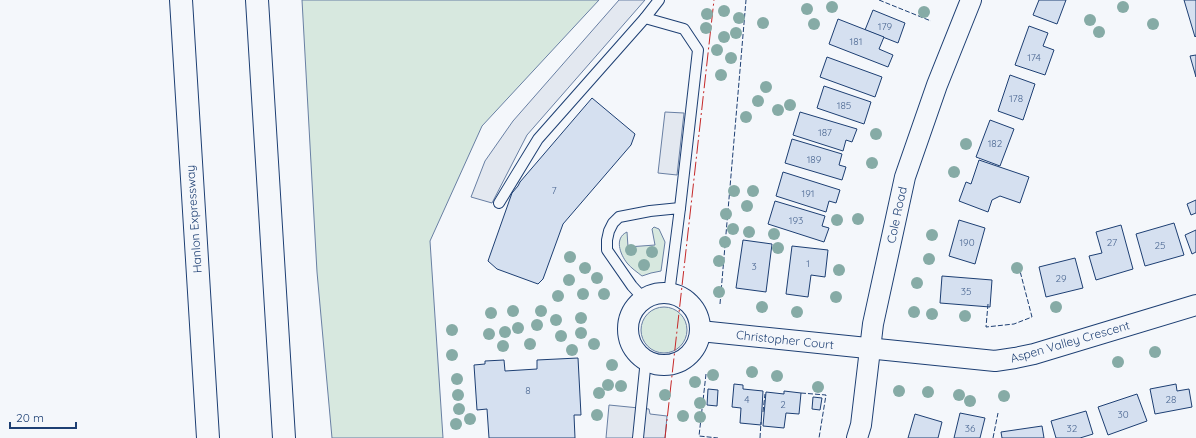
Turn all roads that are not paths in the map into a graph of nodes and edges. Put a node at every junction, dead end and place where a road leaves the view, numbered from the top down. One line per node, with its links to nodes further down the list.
1 (181, 0): 14 (highway, Hanlon Expressway)
2 (257, 0): 15 (highway)
3 (659, 0): 5 (lane)
4 (971, 0): 12 (street, Cole Road)
5 (645, 18): 6 (lane); 7 (lane)
6 (499, 203)
7 (680, 208): 8 (lane); 9 (lane)
8 (670, 294): 9 (street); 11 (street)
9 (644, 299): 13 (street)
10 (1196, 305): 12 (street, Aspen Valley Crescent)
11 (700, 331): 12 (street, Christopher Court); 13 (street)
12 (870, 349): 17 (street, Cole Road)
13 (646, 360): 16 (lane)
14 (208, 438)
15 (284, 438)
16 (638, 438)
17 (857, 438)

